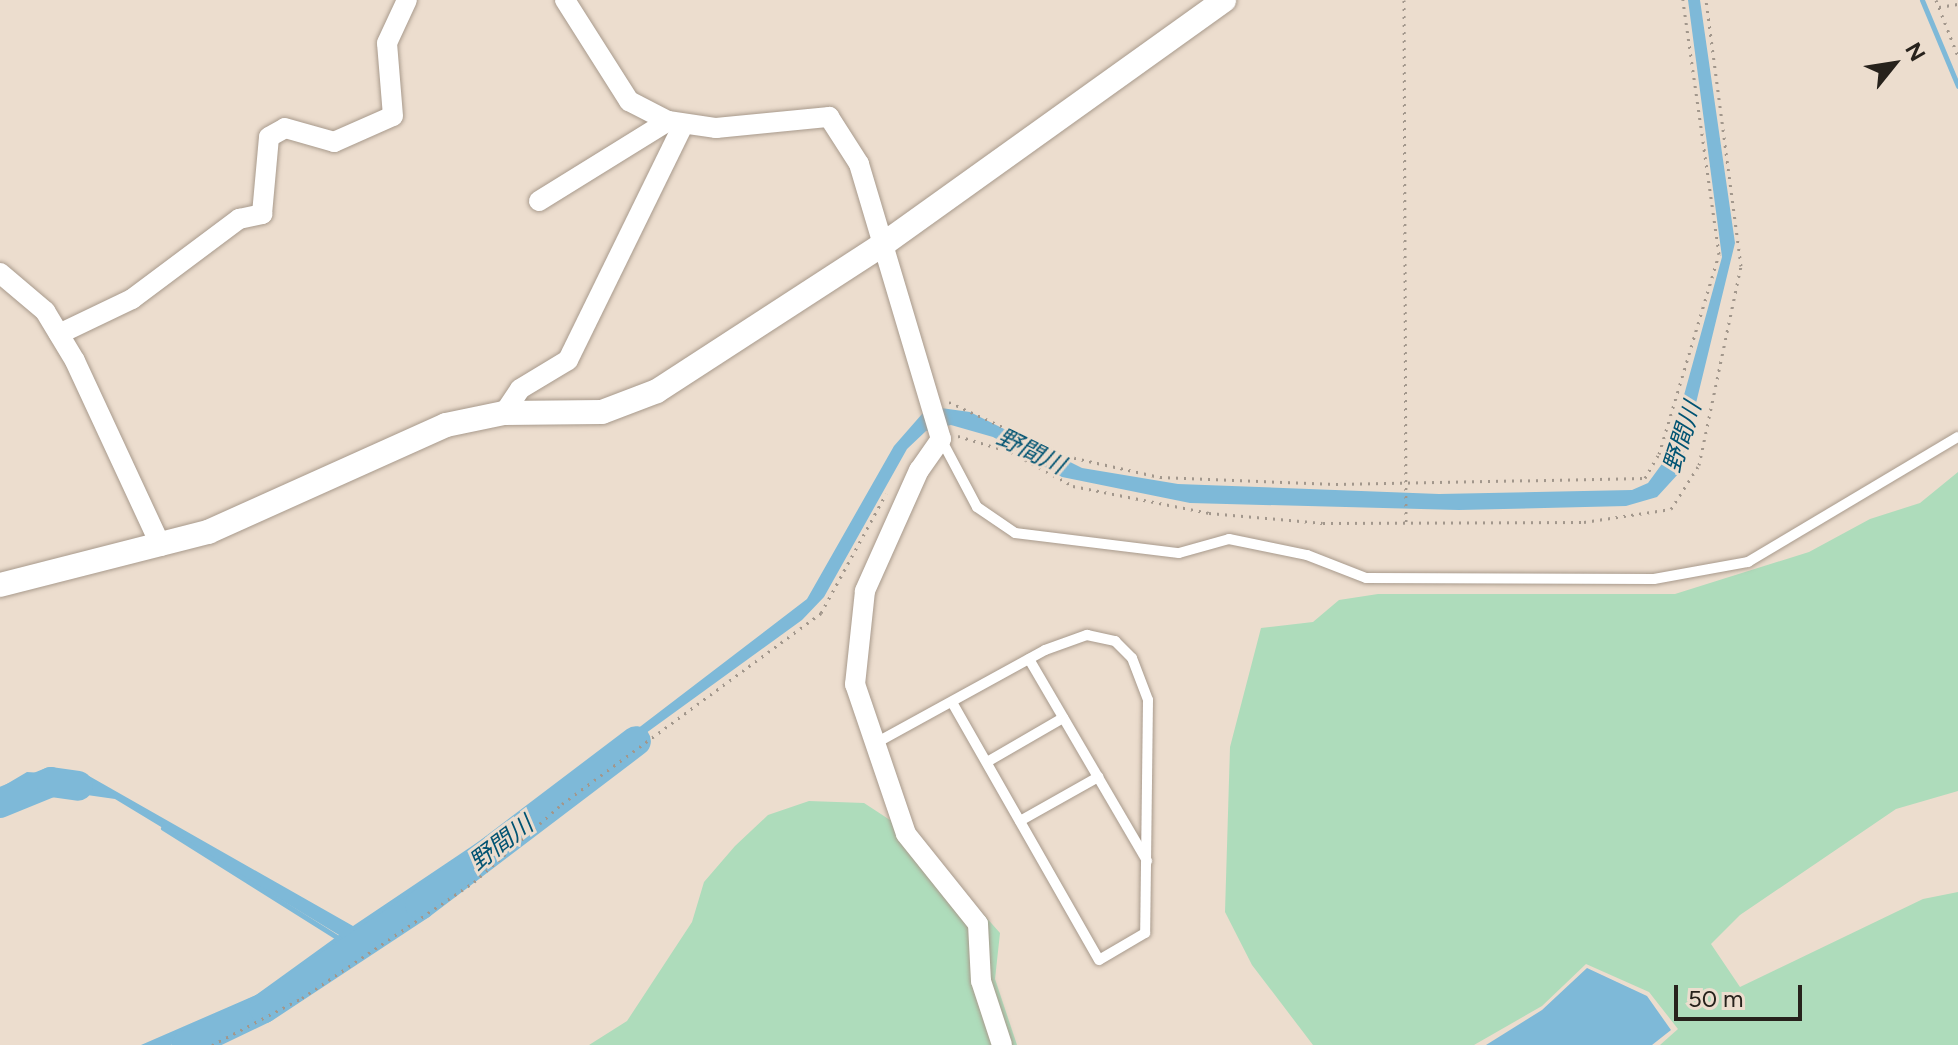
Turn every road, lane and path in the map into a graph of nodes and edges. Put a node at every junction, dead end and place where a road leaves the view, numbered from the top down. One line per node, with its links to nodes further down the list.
1 (407, 0): 15 (street)
2 (565, 0): 11 (street)
3 (1224, 0): 13 (street)
4 (1404, 0): 21 (path)
5 (1683, 0): 21 (path)
6 (1706, 0): 22 (path)
7 (1936, 0): 9 (path)
8 (1958, 4): 9 (path)
9 (1939, 7): 10 (path)
10 (1958, 56)
11 (675, 123): 12 (street); 13 (street); 17 (street)
12 (539, 201)
13 (885, 243): 16 (street); 17 (street)
14 (0, 273): 15 (street)
15 (59, 334): 23 (street)
16 (932, 403): 19 (street); 21 (path)
17 (504, 413): 23 (street)
18 (1958, 437): 19 (lane)
19 (941, 439): 22 (path); 28 (street)
20 (893, 481): 33 (path)
21 (1403, 483): 22 (path)
22 (1406, 522)
23 (161, 546): 24 (street)
24 (0, 585)
25 (1029, 659): 26 (lane); 27 (lane); 32 (lane)
26 (952, 702): 28 (lane); 29 (lane)
27 (1063, 718): 29 (lane); 30 (lane)
28 (872, 745): 34 (street)
29 (987, 762): 31 (lane)
30 (1098, 777): 31 (lane); 32 (lane)
31 (1020, 821): 32 (lane)
32 (1148, 863)
33 (212, 1045)
34 (1002, 1045)

